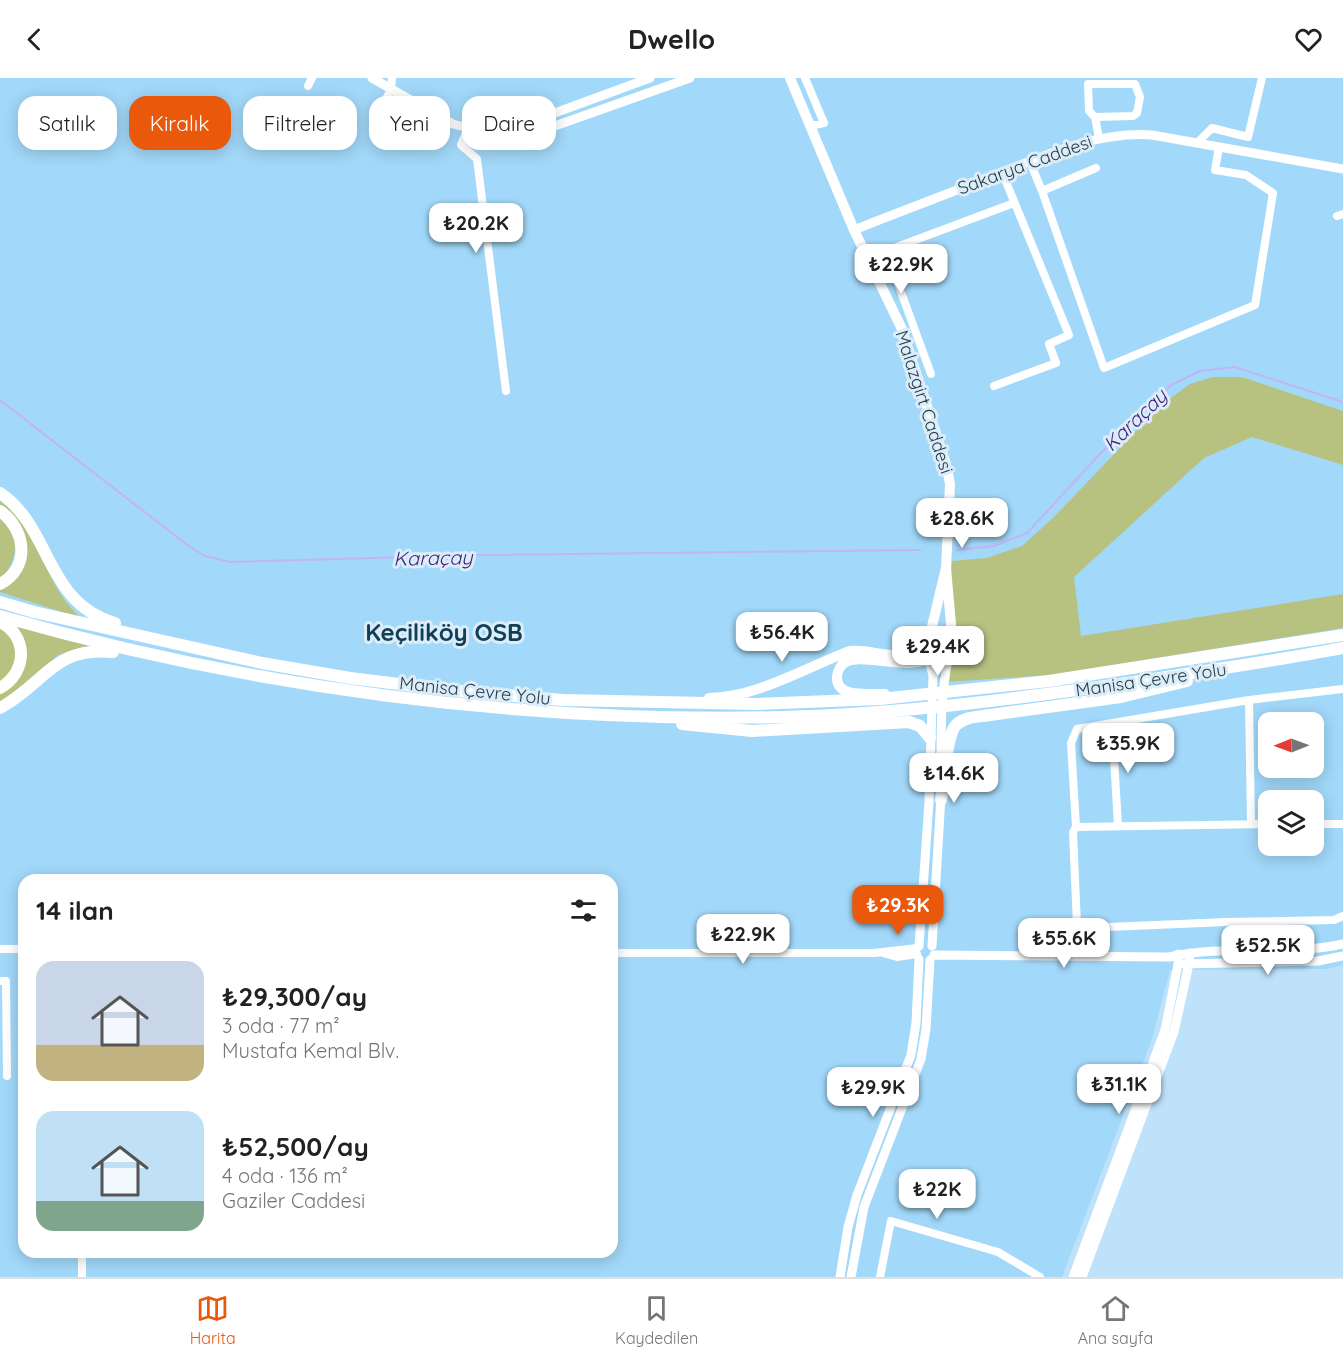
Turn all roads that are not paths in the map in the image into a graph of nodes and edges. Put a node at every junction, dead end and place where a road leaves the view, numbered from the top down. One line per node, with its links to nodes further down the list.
1 (312, 78): 9 (street)
2 (372, 78): 10 (street)
3 (392, 78): 10 (street)
4 (652, 78): 11 (street); 12 (street)
5 (690, 78): 11 (street)
6 (790, 78): 16 (main road, Malazgirt Caddesi)
7 (805, 78): 16 (street)
8 (1262, 78): 18 (street)
9 (308, 86)
10 (395, 91): 14 (street)
11 (658, 91): 15 (street)
12 (556, 113)
13 (1095, 117): 13 (street); 17 (street)
14 (462, 126)
15 (556, 126)
16 (810, 126): 27 (main road, Malazgirt Caddesi)
17 (1099, 138): 18 (street, Sakarya Caddesi); 21 (street, Sakarya Caddesi)
18 (1197, 143): 19 (street, Sakarya Caddesi)
19 (1219, 147): 23 (street, Sakarya Caddesi); 25 (street)
20 (467, 150): 30 (street)
21 (1030, 162): 24 (street, Sakarya Caddesi); 25 (street)
22 (1096, 168): 25 (street)
23 (1343, 169)
24 (1002, 172): 26 (street); 27 (street, Sakarya Caddesi)
25 (1042, 191)
26 (1014, 203): 28 (street); 29 (street)
27 (854, 230): 33 (main road, Malazgirt Caddesi)
28 (931, 374)
29 (994, 386)
30 (506, 391)
31 (0, 493): 39 (highway)
32 (0, 511): 34 (highway)
33 (946, 568): 40 (main road); 41 (main road)
34 (0, 584)
35 (0, 602): 39 (highway, Manisa Çevre Yolu)
36 (0, 616): 43 (highway, Manisa Çevre Yolu)
37 (0, 622): 47 (highway)
38 (1343, 634): 49 (highway, Manisa Çevre Yolu)
39 (155, 638): 51 (highway, Manisa Çevre Yolu)
40 (927, 642): 41 (main road); 44 (main road); 51 (main road)
41 (951, 643): 45 (main road)
42 (1343, 648): 46 (highway, Manisa Çevre Yolu)
43 (151, 656): 52 (highway); 53 (highway, Manisa Çevre Yolu)
44 (928, 659): 45 (main road); 49 (main road); 55 (street)
45 (948, 659): 56 (street)
46 (1260, 664): 53 (highway, Manisa Çevre Yolu); 56 (highway)
47 (0, 688)
48 (1343, 689): 50 (street)
49 (909, 695): 51 (highway, Manisa Çevre Yolu)
50 (1249, 700): 54 (street); 57 (street)
51 (645, 701)
52 (0, 708)
53 (639, 716): 55 (highway)
54 (1112, 723): 61 (street); 62 (street)
55 (930, 738): 68 (street)
56 (941, 800): 69 (street)
57 (1251, 824): 58 (street); 61 (street)
58 (1258, 824)
59 (1324, 824): 60 (street)
60 (1343, 824)
61 (1118, 826): 62 (street)
62 (1076, 827): 63 (street)
63 (1343, 916)
64 (1343, 944): 70 (street)
65 (0, 949): 66 (street)
66 (18, 949)
67 (618, 952): 68 (street)
68 (918, 952): 69 (street); 69 (street); 78 (street)
69 (933, 953): 72 (street); 79 (street)
70 (1190, 953): 72 (street); 73 (street)
71 (1343, 956): 73 (street)
72 (1175, 958): 73 (street); 82 (street)
73 (1189, 964): 83 (street)
74 (0, 981): 75 (street)
75 (6, 1076)
76 (82, 1258): 77 (street)
77 (82, 1277)
78 (840, 1277)
79 (851, 1277)
80 (880, 1277): 81 (street)
81 (1040, 1277)
82 (1073, 1277)
83 (1082, 1277)

